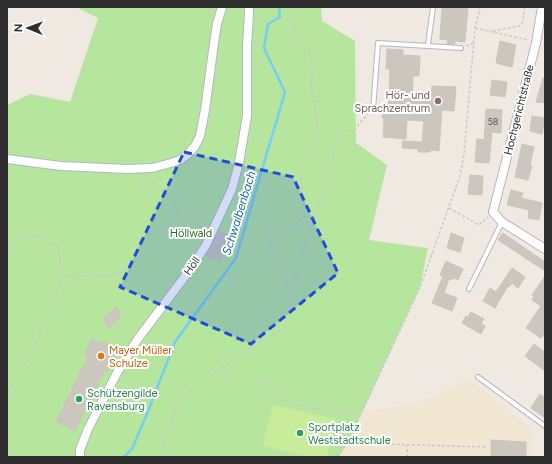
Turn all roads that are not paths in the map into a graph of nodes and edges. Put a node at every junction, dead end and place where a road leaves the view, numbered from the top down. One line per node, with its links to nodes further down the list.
1 (222, 7): 8 (street)
2 (249, 7): 14 (street, Höll)
3 (433, 7): 5 (lane)
4 (543, 11): 9 (street, Hochgerichtstraße)
5 (428, 45): 6 (lane); 7 (lane)
6 (461, 48)
7 (373, 110)
8 (7, 159)
9 (502, 222): 10 (street); 11 (lane)
10 (545, 249)
11 (469, 289)
12 (478, 377): 13 (lane)
13 (545, 426)
14 (80, 457)

